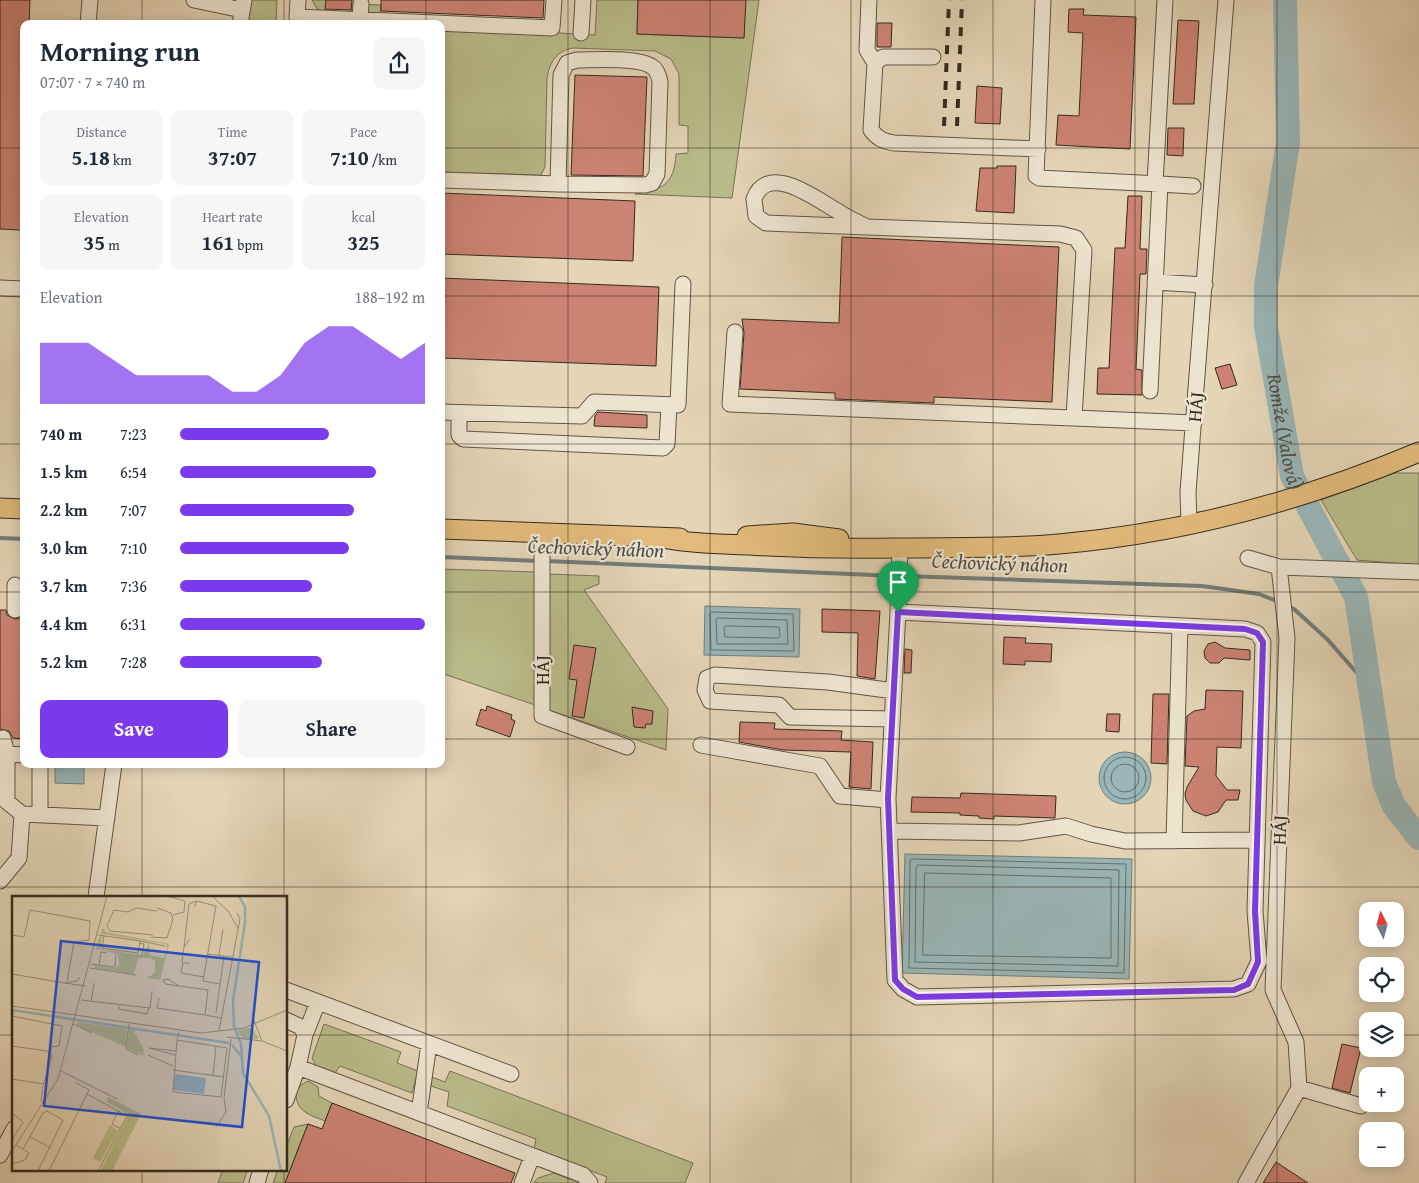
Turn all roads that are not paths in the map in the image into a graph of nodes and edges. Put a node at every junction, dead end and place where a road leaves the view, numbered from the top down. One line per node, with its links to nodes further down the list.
1 (90, 0): 12 (street)
2 (194, 0): 11 (street)
3 (298, 0): 13 (street)
4 (554, 0): 14 (street)
5 (583, 0): 15 (street)
6 (869, 0): 17 (street)
7 (1043, 0): 18 (street)
8 (1165, 0): 21 (street)
9 (1226, 0): 26 (street, HÁJ)
10 (361, 4): 13 (street)
11 (242, 11)
12 (88, 20)
13 (360, 20)
14 (445, 24)
15 (581, 33)
16 (933, 57): 17 (street)
17 (875, 63): 18 (street)
18 (1038, 149): 21 (street)
19 (445, 180): 20 (street)
20 (558, 184): 20 (street)
21 (1158, 184): 22 (street); 24 (street)
22 (1193, 186)
23 (867, 226): 23 (street); 34 (street)
24 (1155, 282): 26 (street); 30 (street)
25 (683, 284): 31 (street)
26 (1205, 285): 35 (street, HÁJ)
27 (0, 288): 28 (street)
28 (20, 289)
29 (735, 332): 34 (street)
30 (1150, 391)
31 (669, 405): 33 (street); 33 (street)
32 (445, 412): 33 (street)
33 (459, 412)
34 (1074, 418): 35 (street)
35 (1194, 423): 39 (street, HÁJ)
36 (1419, 452): 39 (main road)
37 (0, 508): 38 (main road)
38 (20, 508)
39 (1189, 524): 42 (main road)
40 (445, 529): 41 (main road)
41 (542, 534): 42 (main road); 56 (street, HÁJ)
42 (900, 548): 48 (street)
43 (1248, 558): 44 (street)
44 (1279, 567): 45 (street); 78 (street, HÁJ)
45 (1419, 572)
46 (13, 585): 47 (street)
47 (15, 610)
48 (898, 612): 49 (street); 51 (street)
49 (1180, 626): 67 (street); 68 (street)
50 (781, 679): 51 (street); 52 (street); 52 (street)
51 (894, 691): 53 (street)
52 (779, 705): 53 (street)
53 (892, 719): 62 (street)
54 (3, 738): 57 (street)
55 (701, 745): 62 (street)
56 (627, 747)
57 (7, 754): 58 (street); 61 (street)
58 (20, 755)
59 (40, 768): 64 (street)
60 (113, 768): 65 (street)
61 (3, 798): 63 (street)
62 (888, 800): 66 (street)
63 (22, 814): 64 (street); 69 (street)
64 (40, 814): 65 (street)
65 (107, 818): 70 (street)
66 (890, 831): 67 (street); 68 (street)
67 (1174, 840): 68 (street)
68 (1257, 840)
69 (0, 881)
70 (97, 892)
71 (288, 991): 72 (street)
72 (318, 1002): 74 (street); 75 (street)
73 (288, 1021): 74 (street)
74 (305, 1035): 76 (street)
75 (429, 1044): 77 (street); 81 (street)
76 (298, 1068): 79 (street); 81 (street)
77 (511, 1074)
78 (1299, 1088): 80 (street); 89 (street)
79 (288, 1095)
80 (1359, 1105)
81 (419, 1112): 84 (street)
82 (12, 1133): 83 (street)
83 (0, 1155)
84 (532, 1156): 87 (street); 88 (street)
85 (262, 1170): 86 (street)
86 (256, 1183)
87 (522, 1183)
88 (590, 1183)
89 (1246, 1183)

